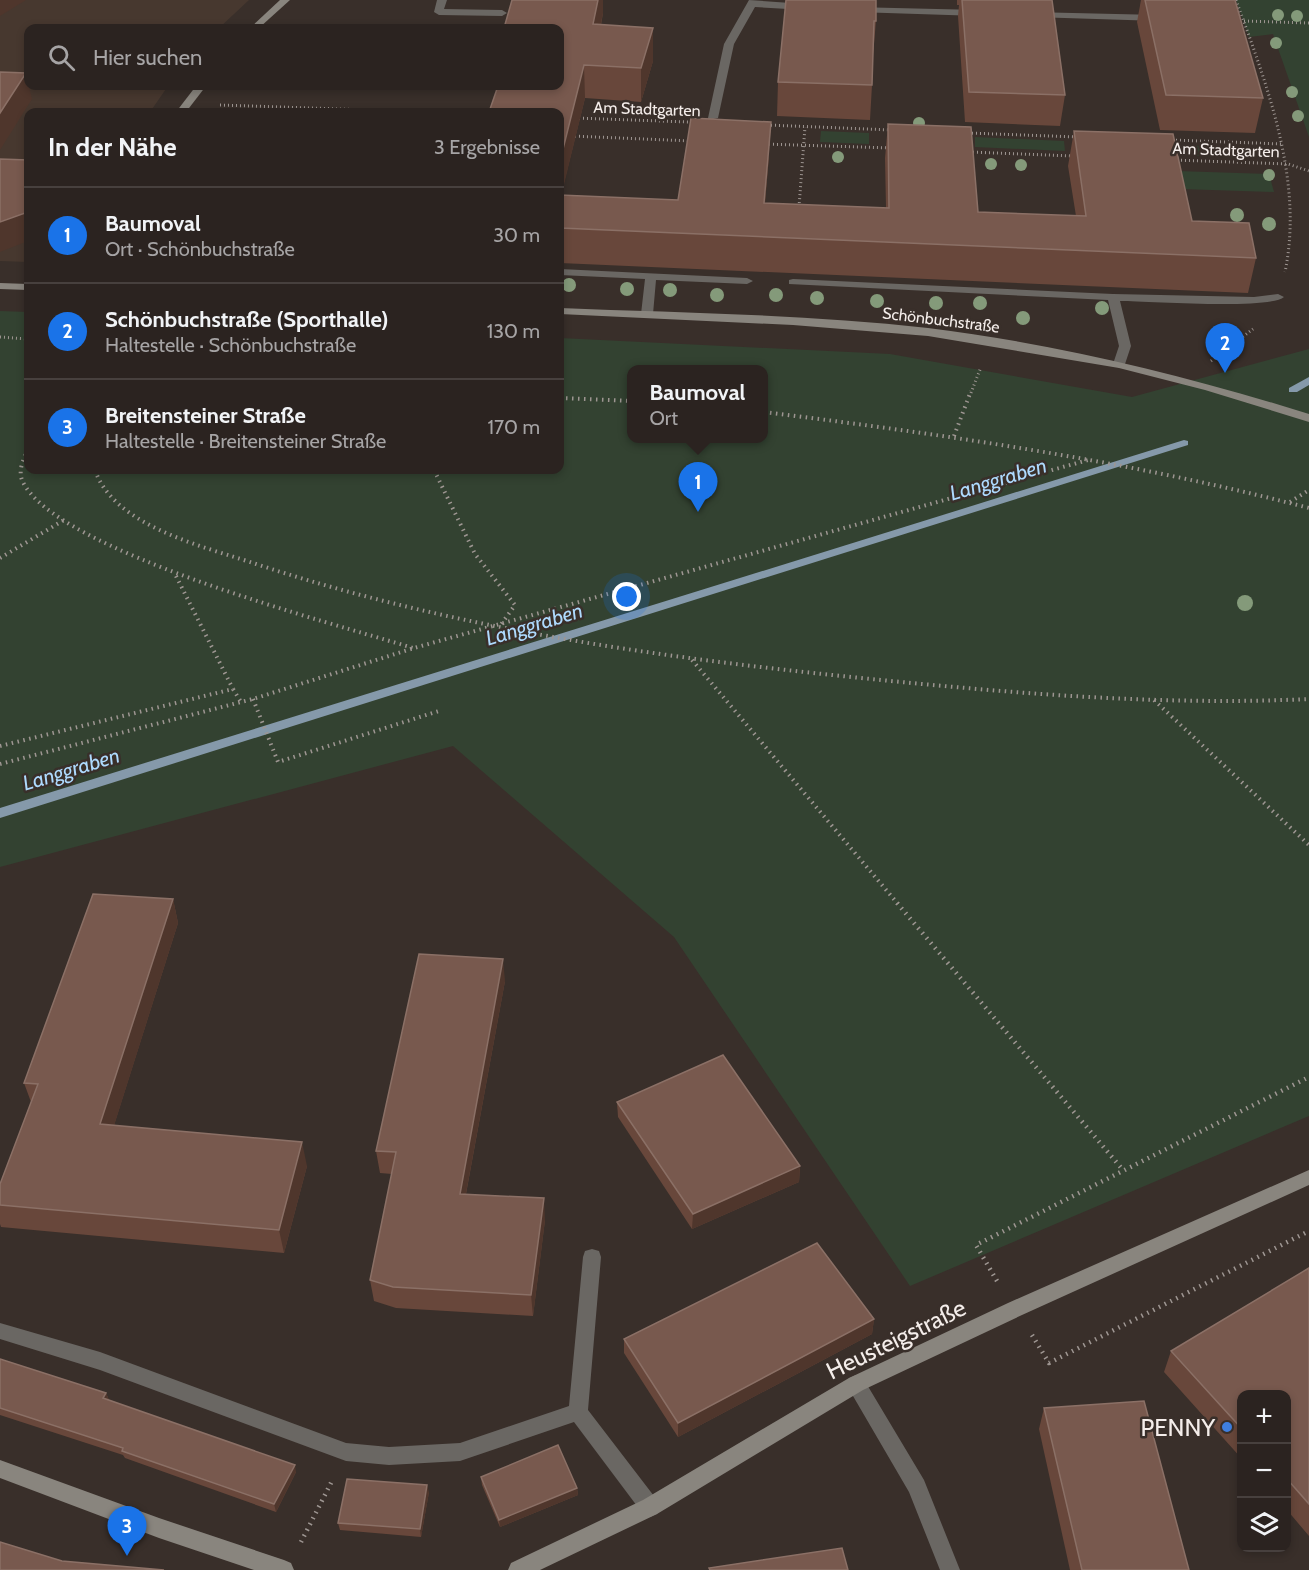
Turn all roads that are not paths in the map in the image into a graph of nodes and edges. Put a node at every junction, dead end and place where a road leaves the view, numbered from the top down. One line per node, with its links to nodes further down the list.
1 (285, 0): 10 (street)
2 (442, 0): 6 (street)
3 (753, 2): 4 (street); 13 (street)
4 (812, 7)
5 (847, 9): 7 (street)
6 (502, 13)
7 (990, 13)
8 (1025, 14): 9 (street)
9 (1167, 18)
10 (258, 24)
11 (198, 90): 12 (street)
12 (184, 108)
13 (713, 118)
14 (564, 273): 15 (street)
15 (651, 277): 16 (street); 23 (street)
16 (747, 281)
17 (793, 282): 20 (street)
18 (0, 286): 19 (street)
19 (24, 287)
20 (1113, 297): 21 (street); 24 (street)
21 (1278, 297)
22 (564, 311): 23 (street, Schönbuchstraße)
23 (647, 314): 24 (street, Schönbuchstraße)
24 (1119, 364): 25 (street, Schönbuchstraße)
25 (1309, 418)
26 (1309, 1177): 29 (street, Heusteigstraße)
27 (592, 1257): 30 (street)
28 (0, 1330): 30 (street)
29 (856, 1384): 32 (street, Heusteigstraße); 35 (street)
30 (578, 1412): 32 (street)
31 (0, 1469): 33 (street)
32 (650, 1507): 34 (street, Heusteigstraße)
33 (284, 1570)
34 (518, 1570)
35 (950, 1570)

